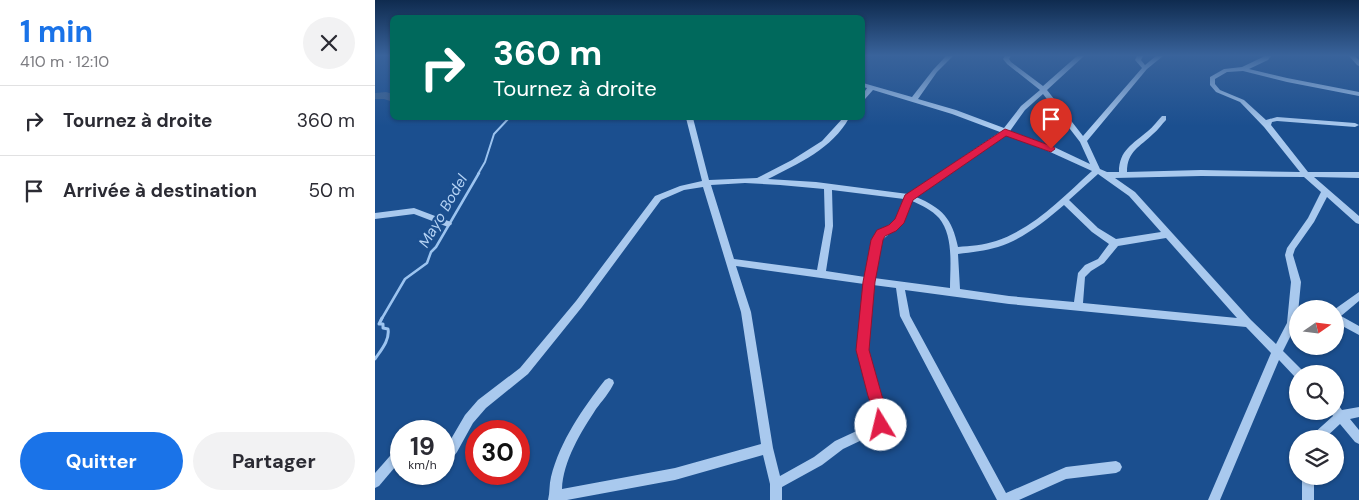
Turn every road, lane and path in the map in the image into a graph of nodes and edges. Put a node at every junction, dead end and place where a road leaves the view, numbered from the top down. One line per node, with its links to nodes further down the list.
1 (929, 79): 12 (street)
2 (1030, 79): 9 (street)
3 (1054, 79): 9 (street)
4 (1135, 79): 19 (street)
5 (1211, 79): 16 (street)
6 (1285, 79): 10 (street)
7 (865, 85): 8 (street)
8 (872, 87): 11 (street); 12 (street)
9 (1043, 89): 18 (street); 19 (street)
10 (1359, 94)
11 (865, 96)
12 (914, 100): 18 (street)
13 (1164, 118): 21 (street)
14 (690, 120): 26 (street)
15 (844, 120): 25 (street)
16 (1267, 125): 17 (street); 22 (street)
17 (1355, 125)
18 (1005, 132): 20 (street); 29 (street)
19 (1083, 140): 20 (street)
20 (1097, 171): 23 (street); 30 (street)
21 (1123, 174): 22 (street); 23 (street)
22 (1306, 174): 24 (street); 28 (street)
23 (1107, 175): 34 (street)
24 (1359, 175)
25 (757, 180): 26 (street); 27 (street)
26 (706, 183): 37 (street); 59 (street)
27 (828, 188): 29 (street); 38 (street)
28 (1325, 192): 32 (street); 43 (street)
29 (909, 197): 36 (street); 39 (street)
30 (1065, 200): 35 (street); 36 (street)
31 (375, 216): 33 (street)
32 (1359, 221)
33 (448, 224)
34 (1169, 234): 35 (street); 47 (street)
35 (1115, 243): 44 (street)
36 (955, 251): 41 (street)
37 (730, 262): 38 (street); 60 (street)
38 (821, 275): 39 (street)
39 (869, 282): 40 (street); 64 (street)
40 (900, 286): 41 (street); 68 (street)
41 (955, 292): 44 (street)
42 (1359, 296): 45 (street)
43 (1296, 300)
44 (1077, 307): 47 (street)
45 (1344, 308)
46 (1344, 322): 48 (street)
47 (1248, 323): 50 (street)
48 (1359, 331)
49 (1289, 333): 50 (street)
50 (1277, 352): 51 (street); 69 (street)
51 (1290, 365)
52 (609, 383): 66 (street)
53 (1359, 412): 54 (street)
54 (1344, 413)
55 (1332, 420): 57 (street)
56 (1344, 420): 58 (street)
57 (1324, 430)
58 (1359, 438)
59 (455, 444)
60 (767, 448): 64 (street); 66 (street)
61 (390, 465): 63 (street)
62 (1115, 467): 68 (street)
63 (375, 482)
64 (775, 484): 67 (street)
65 (1308, 485): 70 (street)
66 (555, 498)
67 (776, 500)
68 (1004, 500)
69 (1214, 500)
70 (1308, 500)

